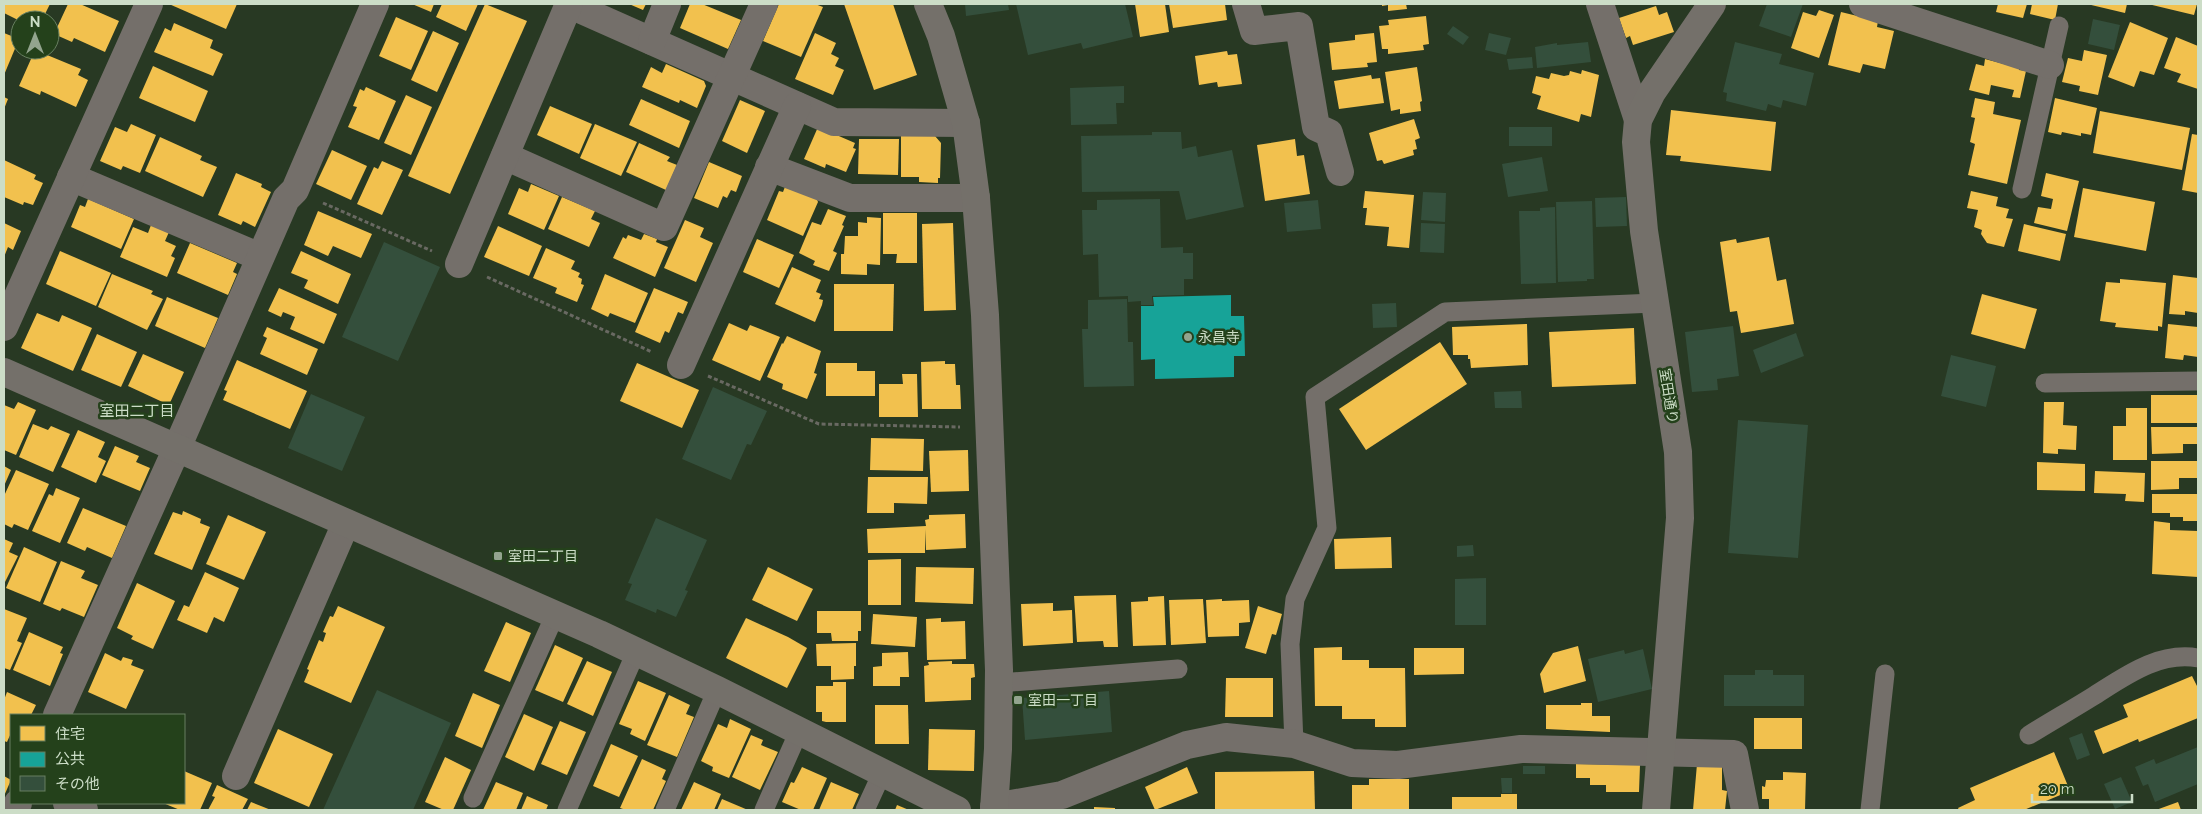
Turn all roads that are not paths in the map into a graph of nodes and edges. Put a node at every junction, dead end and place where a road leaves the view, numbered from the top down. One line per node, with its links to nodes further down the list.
1 (149, 4): 22 (street)
2 (375, 4): 25 (street)
3 (569, 4): 13 (street); 19 (street)
4 (668, 4): 13 (street)
5 (764, 4): 15 (street)
6 (928, 4): 18 (street)
7 (1246, 4): 21 (street)
8 (1600, 4): 17 (street)
9 (1712, 4): 17 (street, 室田通り)
10 (1864, 4): 11 (street)
11 (1901, 10): 14 (street)
12 (2059, 26): 14 (lane)
13 (652, 40): 15 (street)
14 (2050, 65): 23 (lane)
15 (731, 76): 16 (street); 19 (street)
16 (797, 106): 18 (street); 20 (street)
17 (1638, 120): 27 (street, 室田通り)
18 (966, 123): 24 (street)
19 (505, 156): 26 (street)
20 (770, 167): 24 (street); 29 (street)
21 (1340, 172)
22 (71, 177): 25 (street); 28 (street)
23 (2022, 189)
24 (976, 198): 40 (street)
25 (260, 257): 33 (street)
26 (460, 264)
27 (1655, 303): 45 (lane); 46 (street, 室田通り)
28 (4, 327)
29 (681, 365)
30 (4, 372): 33 (street)
31 (2198, 381): 32 (lane)
32 (2045, 383)
33 (177, 448): 34 (street); 42 (street)
34 (346, 522): 35 (street); 48 (street)
35 (555, 615): 36 (street); 49 (lane)
36 (636, 652): 41 (street); 53 (lane)
37 (2198, 658): 44 (lane)
38 (1178, 669): 40 (lane)
39 (1885, 674): 60 (lane)
40 (999, 683): 51 (street)
41 (717, 690): 43 (street); 54 (lane)
42 (57, 714)
43 (799, 731): 47 (street); 55 (lane)
44 (2029, 735)
45 (1294, 744): 46 (street); 51 (street)
46 (1662, 751): 58 (street, 室田通り); 59 (street)
47 (882, 773): 56 (lane); 57 (street)
48 (236, 776)
49 (474, 798)
50 (69, 804): 52 (street)
51 (994, 809)
52 (84, 810)
53 (567, 810)
54 (665, 810)
55 (764, 810)
56 (865, 810)
57 (957, 810)
58 (1656, 810)
59 (1745, 810)
60 (1870, 810)

